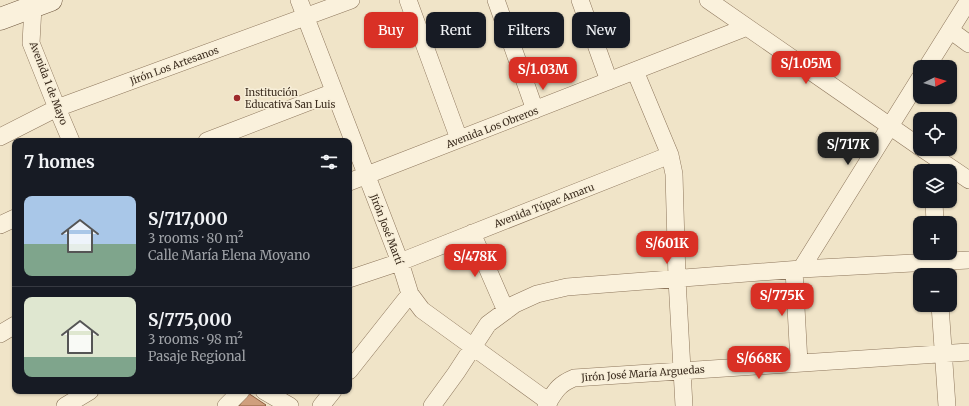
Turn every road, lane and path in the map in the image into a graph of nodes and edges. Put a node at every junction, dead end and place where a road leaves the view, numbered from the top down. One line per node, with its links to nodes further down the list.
1 (299, 0): 9 (street, Jirón José Martí)
2 (351, 0): 9 (street, Jirón Los Artesanos)
3 (408, 0): 25 (street)
4 (496, 0): 20 (street)
5 (580, 0): 16 (street)
6 (708, 0): 11 (street)
7 (969, 0): 12 (street)
8 (38, 2): 10 (street); 19 (street, Avenida 1 de Mayo)
9 (305, 17): 18 (street, Jirón José Martí); 19 (street, Jirón Los Artesanos)
10 (0, 19)
11 (747, 27): 15 (street, Avenida Los Obreros); 21 (street)
12 (950, 30): 13 (street); 14 (street)
13 (969, 44)
14 (931, 60)
15 (635, 71): 16 (street, Avenida Los Obreros); 27 (street)
16 (609, 81): 20 (street, Avenida Los Obreros)
17 (913, 89): 21 (street)
18 (334, 92): 24 (street); 29 (street, Jirón José Martí)
19 (57, 108): 22 (street, Jirón Los Artesanos); 23 (street, Avenida 1 de Mayo)
20 (535, 110): 25 (street, Avenida Los Obreros)
21 (890, 126): 26 (street); 38 (street)
22 (0, 137)
23 (70, 138)
24 (215, 138)
25 (459, 140): 29 (street, Avenida Los Obreros)
26 (913, 142)
27 (670, 155): 34 (street, Avenida Túpac Amaru); 40 (street)
28 (934, 156): 30 (street)
29 (367, 176): 31 (street, Avenida Los Obreros); 36 (street, Jirón José Martí)
30 (969, 180)
31 (352, 181)
32 (12, 219): 33 (street)
33 (0, 225)
34 (472, 233): 36 (street, Avenida Túpac Amaru); 42 (street)
35 (969, 260): 37 (street)
36 (400, 262): 39 (street, Avenida Túpac Amaru); 41 (street, Jirón José Martí)
37 (938, 263): 38 (street)
38 (797, 269): 40 (street); 49 (street)
39 (352, 278)
40 (678, 279): 42 (street); 51 (street)
41 (410, 294): 46 (street, Jirón José Martí); 50 (street)
42 (506, 311): 46 (street)
43 (941, 312): 48 (street)
44 (12, 327): 45 (street)
45 (0, 334)
46 (473, 347): 56 (street, Jirón José Martí); 61 (street)
47 (969, 352): 48 (street, Jirón José María Arguedas)
48 (944, 354): 49 (street, Jirón José María Arguedas); 63 (street)
49 (799, 363): 51 (street, Jirón José María Arguedas)
50 (352, 367)
51 (682, 371): 56 (street, Jirón José María Arguedas); 62 (street)
52 (85, 394): 57 (street)
53 (238, 394): 58 (street)
54 (269, 394): 59 (street)
55 (331, 394): 60 (street)
56 (547, 404)
57 (65, 406)
58 (226, 406)
59 (290, 406)
60 (321, 406)
61 (432, 406)
62 (684, 406)
63 (947, 406)

